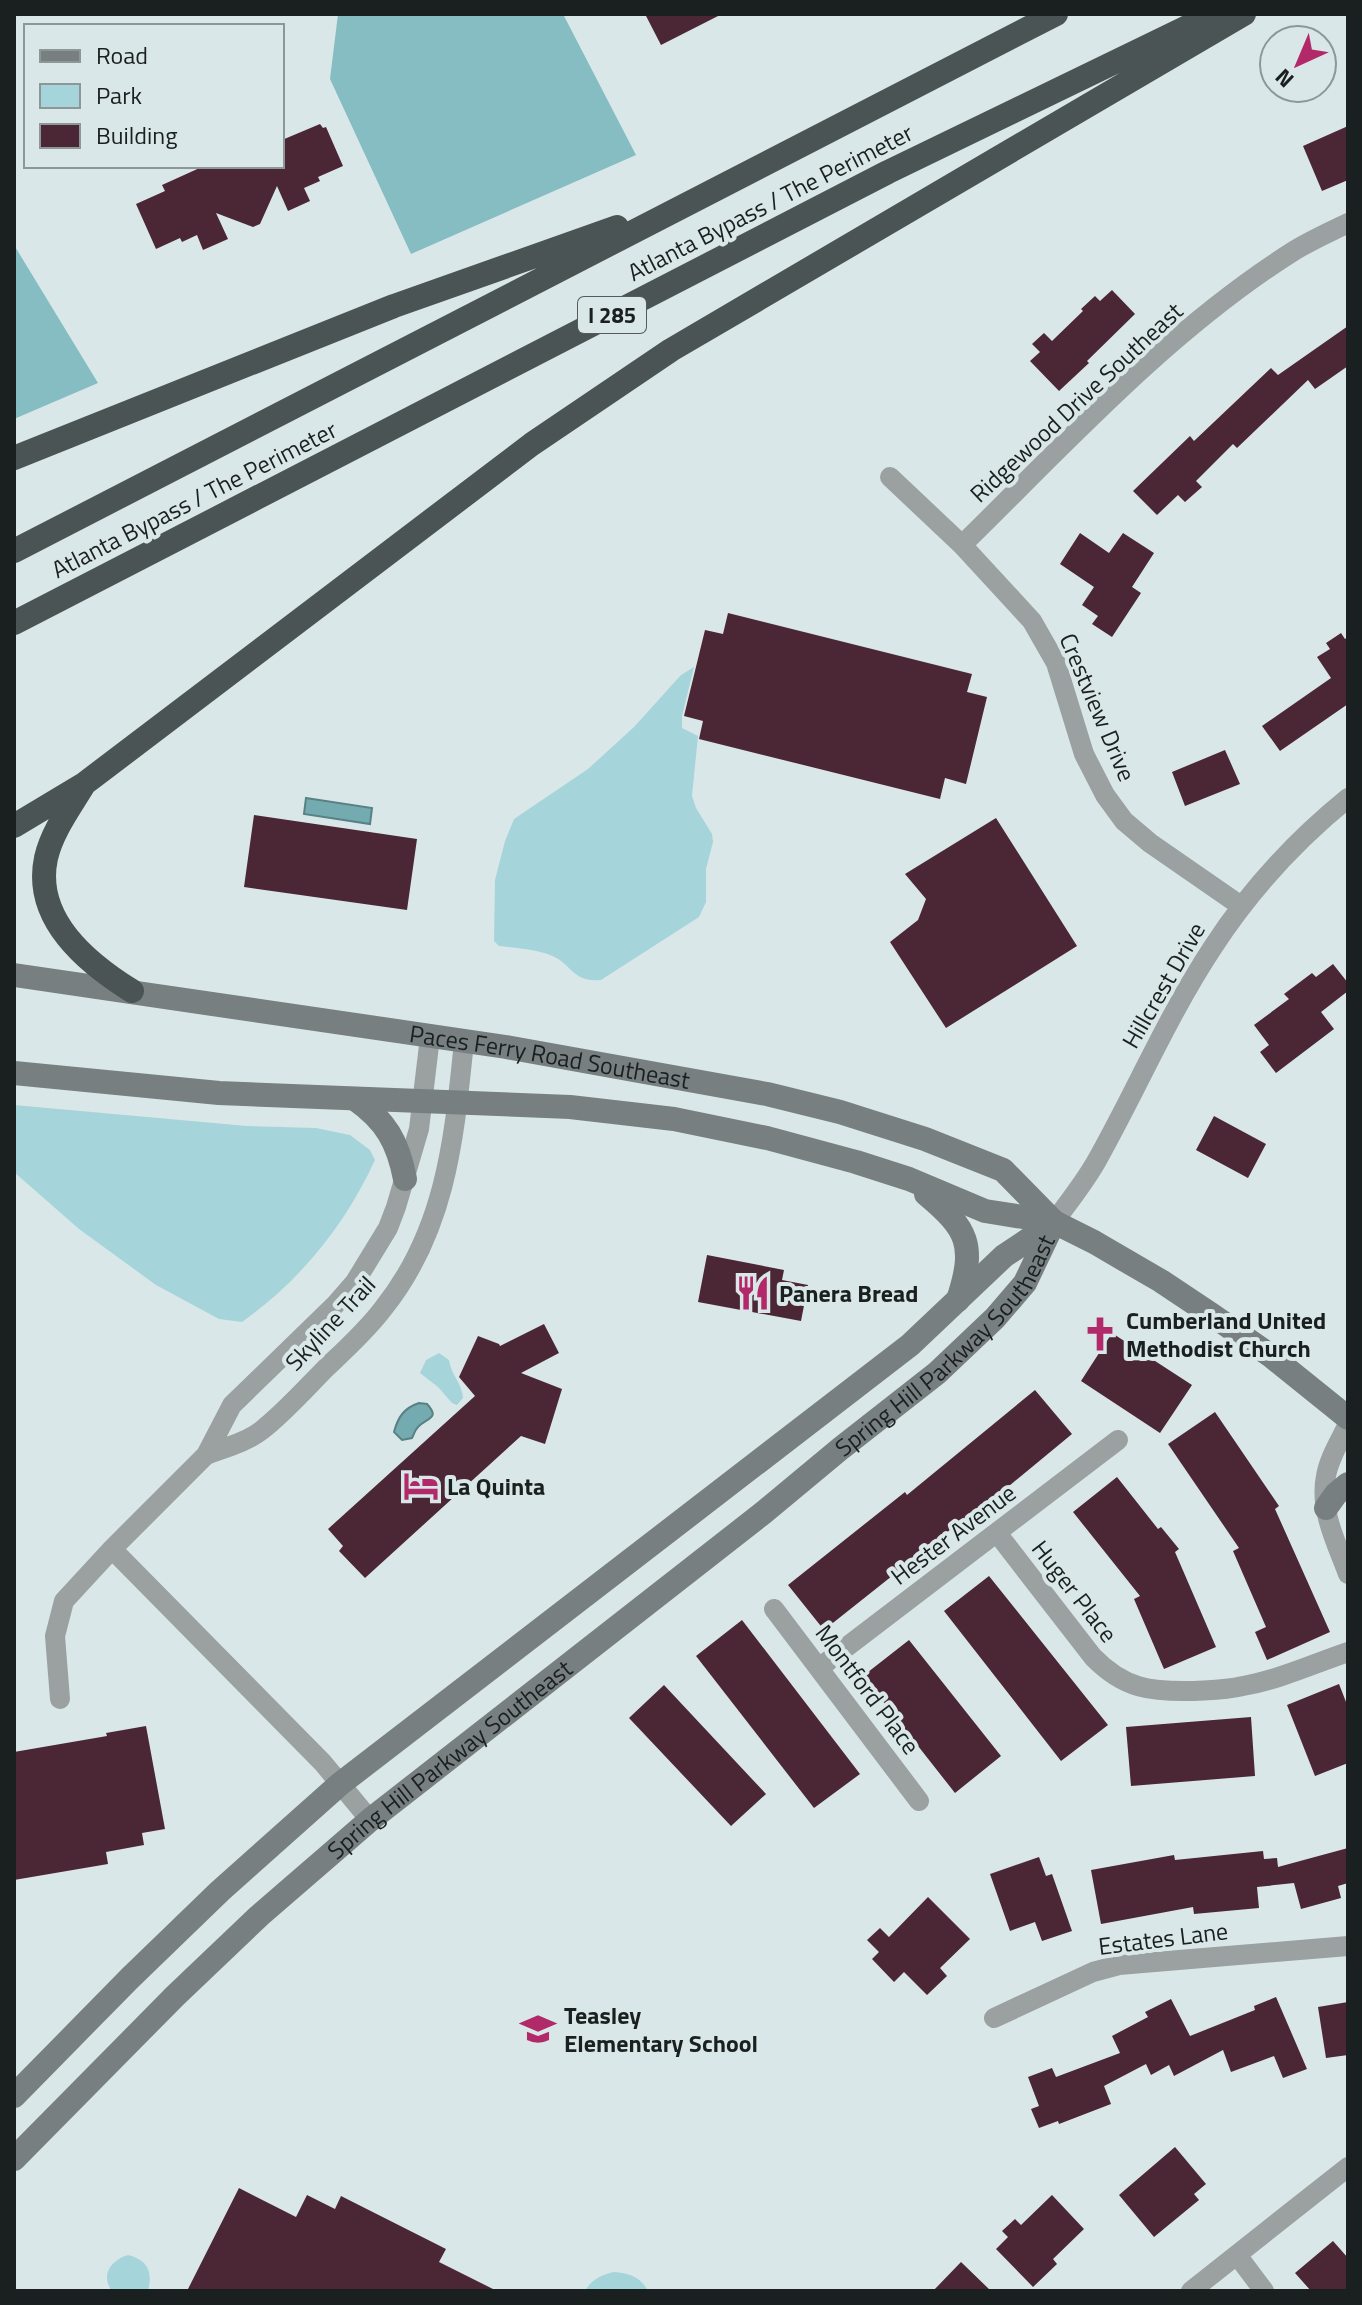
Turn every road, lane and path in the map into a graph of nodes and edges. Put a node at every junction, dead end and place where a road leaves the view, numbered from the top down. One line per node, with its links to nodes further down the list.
1 (1056, 14): 4 (highway, Atlanta Bypass / The Perimeter / I 285)
2 (1214, 14): 10 (highway, Atlanta Bypass / The Perimeter / I 285)
3 (1244, 14): 11 (highway)
4 (704, 196): 6 (highway); 9 (highway, Atlanta Bypass / The Perimeter / I 285)
5 (1348, 223): 8 (street, Ridgewood Drive Southeast)
6 (14, 458)
7 (890, 477): 8 (street, Crestview Drive)
8 (962, 545): 14 (street, Crestview Drive)
9 (14, 551)
10 (14, 623)
11 (84, 784): 13 (highway); 16 (highway)
12 (1348, 798): 14 (street, Hillcrest Drive)
13 (14, 826)
14 (1241, 906): 25 (street, Hillcrest Drive)
15 (14, 975): 16 (main road, Paces Ferry Road Southeast)
16 (132, 991): 17 (main road, Paces Ferry Road Southeast)
17 (430, 1037): 18 (main road, Paces Ferry Road Southeast); 21 (street, Skyline Trail)
18 (464, 1042): 22 (street, Skyline Trail); 25 (main road, Paces Ferry Road Southeast)
19 (14, 1073): 20 (main road, Paces Ferry Road Southeast)
20 (355, 1099): 21 (main road, Paces Ferry Road Southeast); 23 (main road)
21 (424, 1100): 22 (main road, Paces Ferry Road Southeast); 23 (street, Skyline Trail)
22 (458, 1101): 24 (main road, Paces Ferry Road Southeast); 30 (street, Skyline Trail)
23 (405, 1179): 30 (street, Skyline Trail)
24 (909, 1179): 25 (main road, Paces Ferry Road Southeast); 26 (main road)
25 (1054, 1222): 26 (main road, Spring Hill Parkway Southeast); 27 (main road, Paces Ferry Road Southeast); 42 (main road, Spring Hill Parkway Southeast)
26 (957, 1302): 40 (main road, Spring Hill Parkway Southeast)
27 (1348, 1418)
28 (1348, 1424): 32 (street)
29 (1118, 1440): 33 (street, Hester Avenue)
30 (206, 1455): 34 (street, Skyline Trail)
31 (1348, 1484): 32 (main road)
32 (1326, 1508): 35 (street)
33 (997, 1533): 37 (street, Huger Place); 38 (street, Hester Avenue)
34 (112, 1549): 39 (street, Skyline Trail); 40 (street)
35 (1348, 1574)
36 (774, 1609): 38 (street, Montford Place)
37 (1348, 1652)
38 (819, 1668): 41 (street, Montford Place)
39 (60, 1699)
40 (340, 1784): 42 (street); 45 (main road, Spring Hill Parkway Southeast)
41 (919, 1801)
42 (370, 1820): 46 (main road, Spring Hill Parkway Southeast)
43 (1348, 1946): 44 (street, Estates Lane)
44 (994, 2018)
45 (14, 2096)
46 (14, 2159)
47 (1348, 2167): 48 (street)
48 (1237, 2255): 49 (street); 50 (street)
49 (1191, 2291)
50 (1264, 2291)

